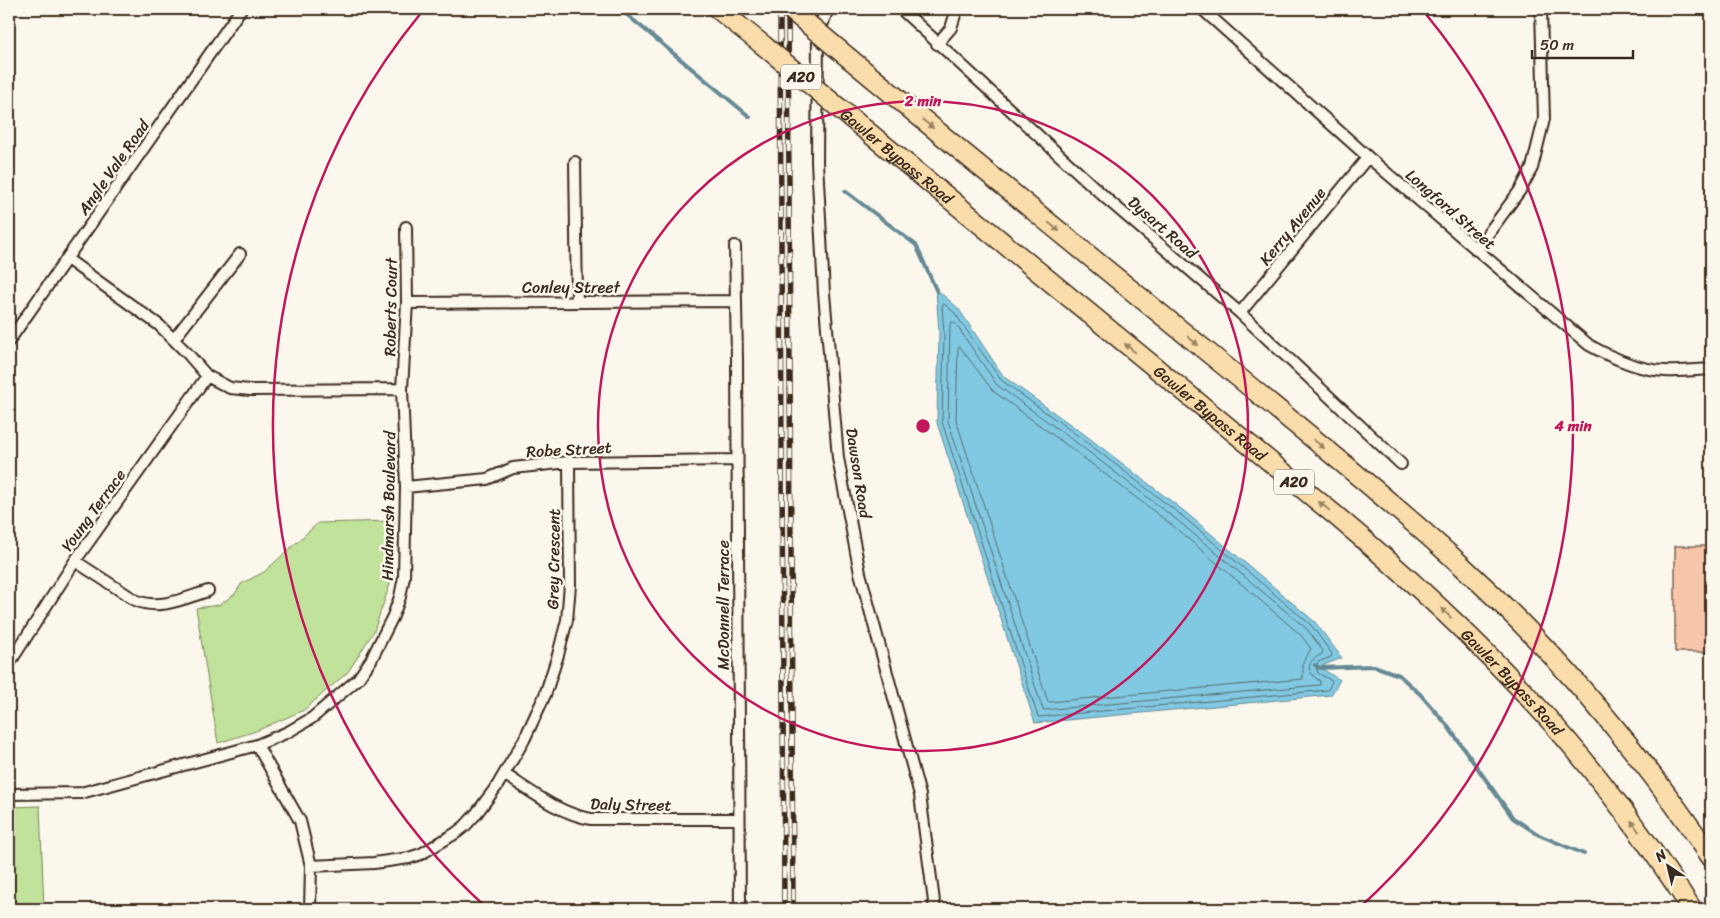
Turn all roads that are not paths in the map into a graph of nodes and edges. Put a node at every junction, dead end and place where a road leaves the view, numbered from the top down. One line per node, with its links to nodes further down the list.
1 (241, 9): 18 (street, Angle Vale Road)
2 (718, 9): 44 (highway, Gawler Bypass Road / A20, one-way to 2, bridge)
3 (790, 9): 39 (highway, A20, one-way to 39, bridge)
4 (817, 9): 10 (street, Dawson Road)
5 (827, 9): 10 (street, Dawson Road)
6 (957, 9): 11 (street)
7 (1202, 9): 12 (street, Longford Street)
8 (1541, 9): 16 (street)
9 (901, 10): 11 (street, Dysart Road)
10 (818, 33): 43 (street, Dawson Road)
11 (937, 44): 22 (street, Dysart Road)
12 (1368, 158): 16 (street, Longford Street); 22 (street, Kerry Avenue)
13 (575, 162): 20 (street)
14 (406, 227): 21 (street, Roberts Court)
15 (735, 246): 19 (street, McDonnell Terrace)
16 (1476, 250): 25 (street, Longford Street)
17 (240, 254): 23 (street)
18 (67, 259): 23 (street); 24 (street, Angle Vale Road)
19 (736, 301): 20 (street, Conley Street); 28 (street, McDonnell Terrace)
20 (577, 302): 21 (street, Conley Street)
21 (407, 303): 27 (street, Roberts Court)
22 (1240, 313): 30 (street, Dysart Road)
23 (174, 339): 26 (street)
24 (9, 341)
25 (1711, 369)
26 (207, 376): 27 (street); 32 (street, Young Terrace)
27 (402, 389): 31 (street, Hindmarsh Boulevard)
28 (737, 460): 29 (street, Robe Street); 38 (street, McDonnell Terrace)
29 (569, 462): 31 (street, Robe Street); 36 (street, Grey Crescent)
30 (1401, 464)
31 (406, 487): 35 (street, Hindmarsh Boulevard)
32 (75, 561): 33 (street); 34 (street, Young Terrace)
33 (208, 591)
34 (9, 664)
35 (257, 745): 37 (street, Hindmarsh Boulevard); 40 (street)
36 (504, 774): 38 (street, Daly Street); 40 (street, Grey Crescent)
37 (9, 794)
38 (739, 819): 42 (street, McDonnell Terrace)
39 (1711, 857)
40 (311, 866): 41 (street)
41 (310, 909)
42 (740, 909)
43 (934, 909)
44 (1692, 909)

